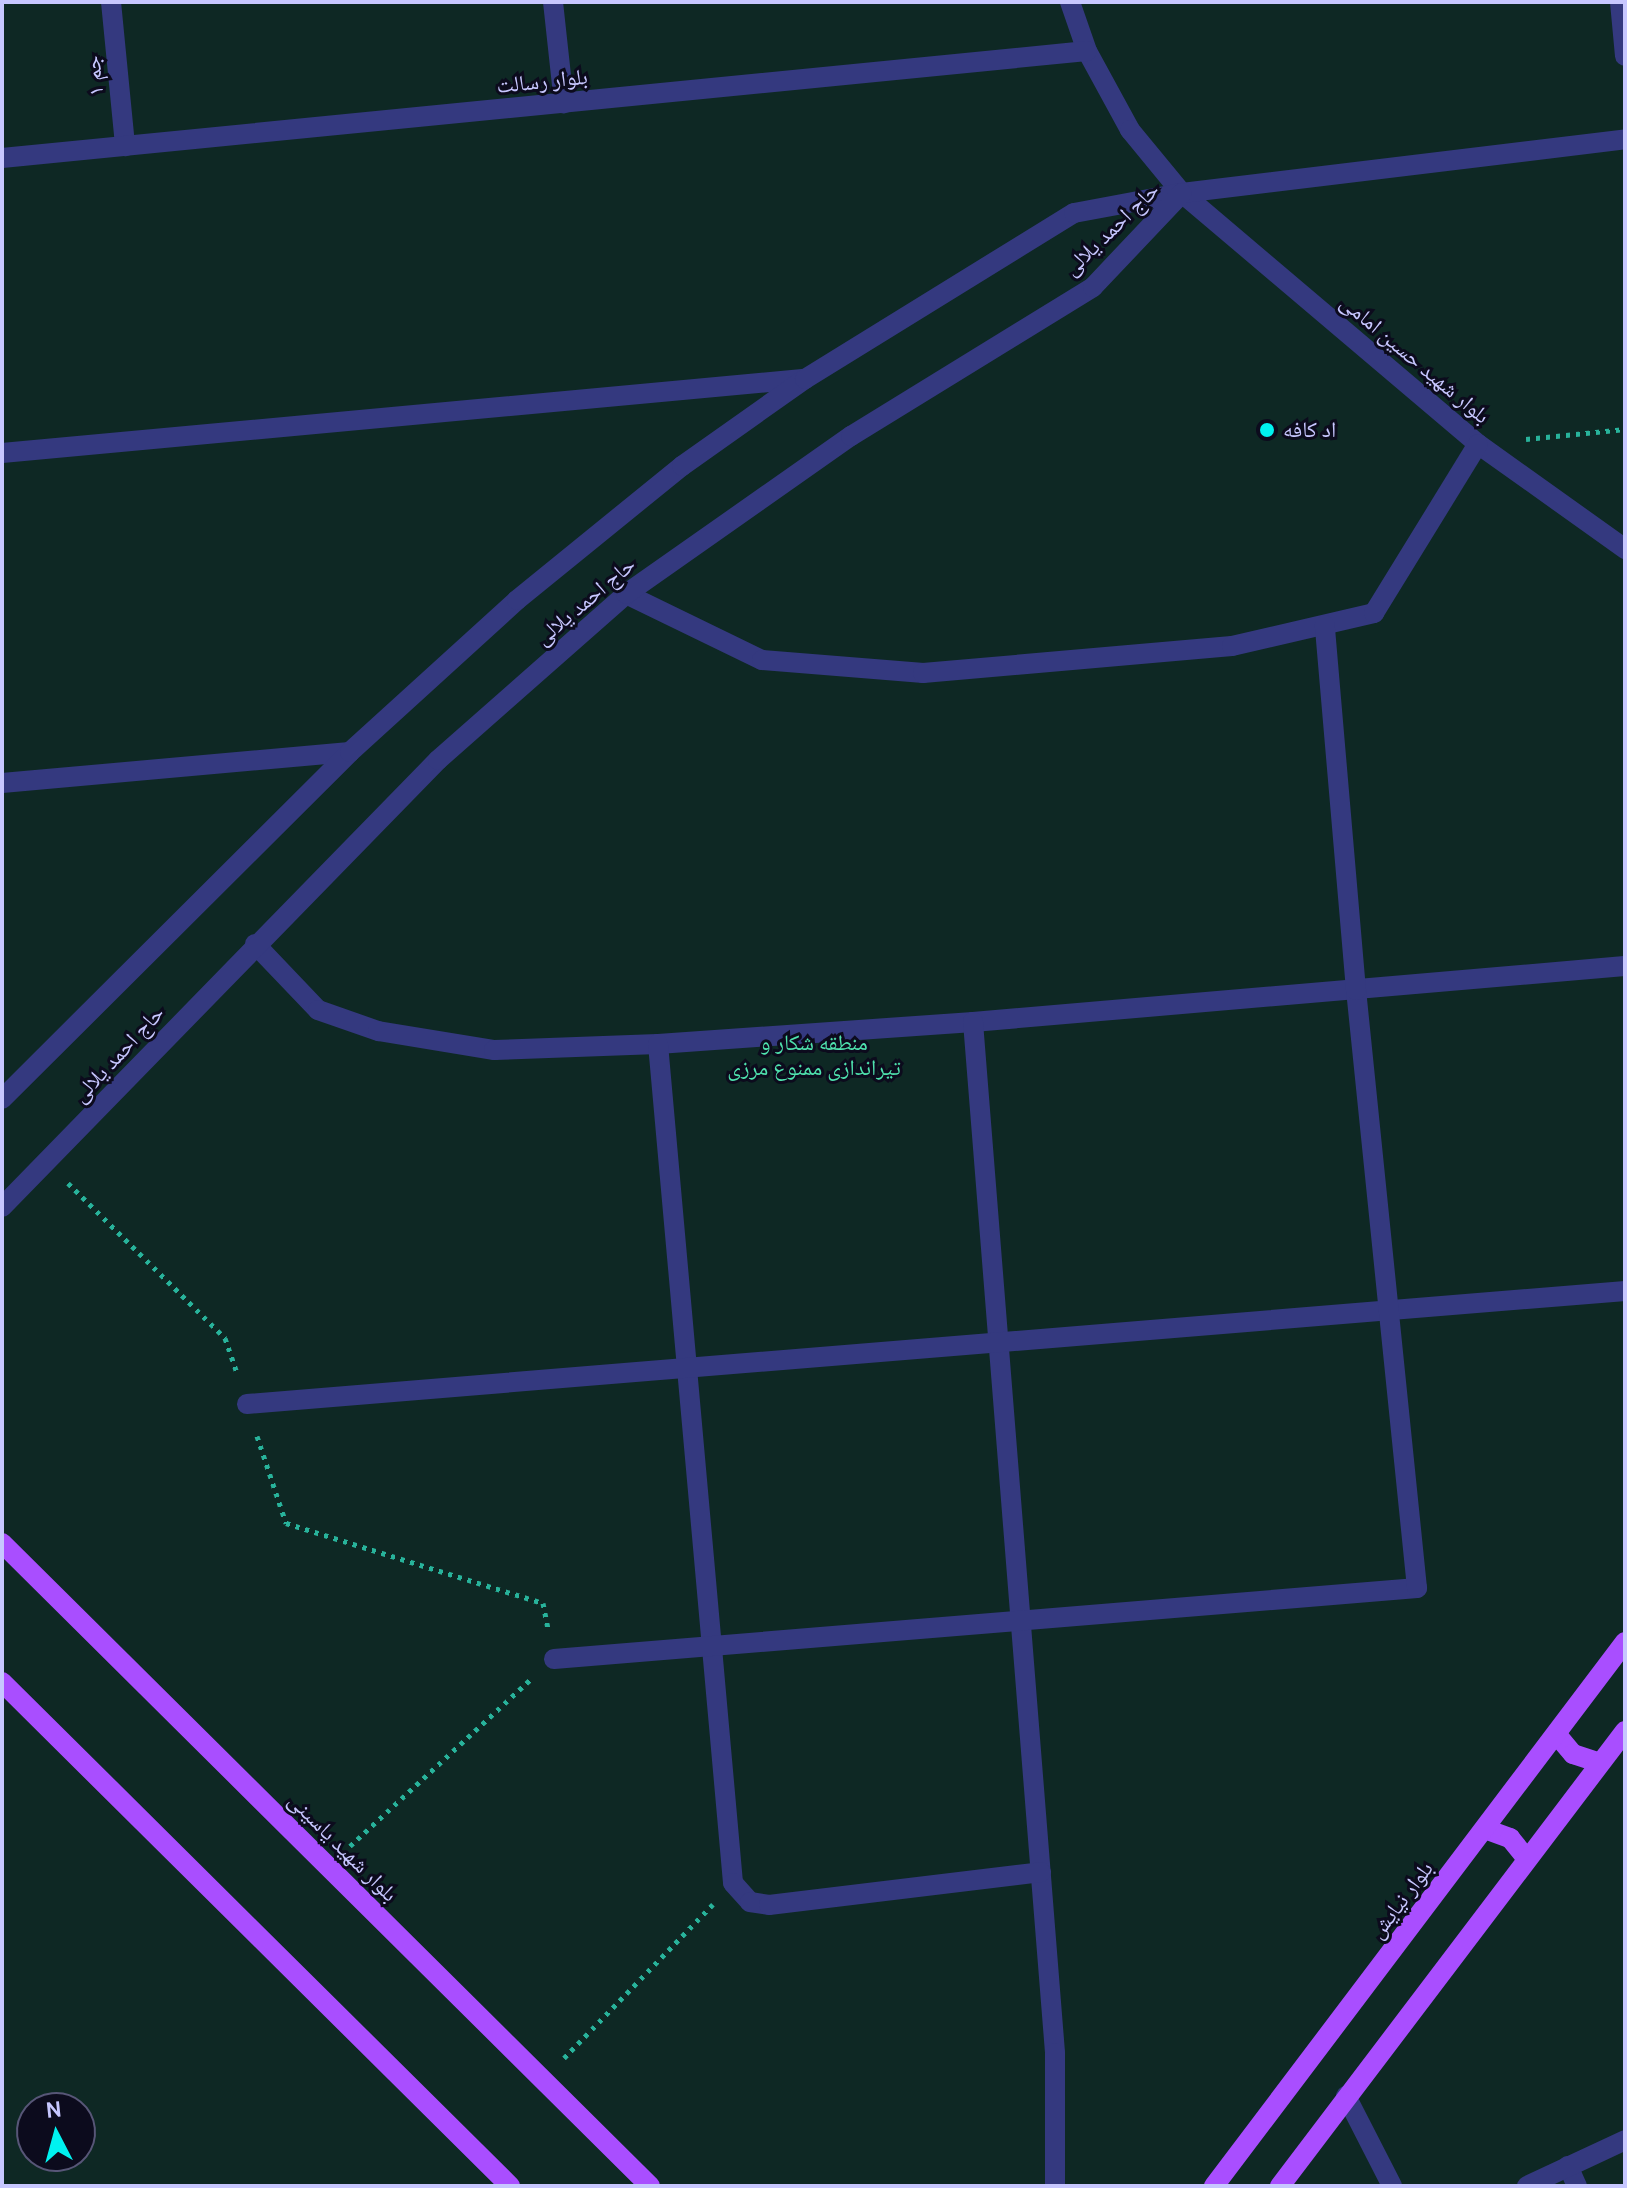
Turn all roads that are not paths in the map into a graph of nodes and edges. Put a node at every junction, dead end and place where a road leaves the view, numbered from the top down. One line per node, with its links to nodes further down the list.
1 (111, 2): 9 (street, جم ۱)
2 (553, 2): 7 (street)
3 (1070, 2): 5 (street, بلوار شهید حسین امامی)
4 (1620, 2): 6 (street)
5 (1087, 51): 7 (street, بلوار رسالت); 11 (street, بلوار شهید حسین امامی)
6 (1625, 56)
7 (564, 103): 9 (street, بلوار رسالت)
8 (1625, 139): 11 (street)
9 (125, 146): 10 (street, بلوار رسالت)
10 (2, 158)
11 (1182, 193): 12 (street, حاج احمد یلالی); 13 (street, بلوار شهید حسین امامی); 16 (street, حاج احمد یلالی)
12 (805, 379): 14 (street); 18 (street, حاج احمد یلالی)
13 (1478, 444): 15 (street, بلوار شهید حسین امامی); 17 (street)
14 (2, 453)
15 (1625, 549)
16 (626, 594): 17 (street); 20 (street, حاج احمد یلالی)
17 (1325, 625): 22 (street)
18 (350, 752): 19 (street); 25 (street, حاج احمد یلالی)
19 (2, 783)
20 (255, 944): 24 (street); 26 (street, حاج احمد یلالی)
21 (1625, 966): 22 (street)
22 (1356, 990): 23 (street); 28 (street)
23 (973, 1022): 24 (street); 29 (street)
24 (658, 1044): 30 (street)
25 (2, 1099)
26 (4, 1201)
27 (1625, 1291): 28 (street)
28 (1389, 1310): 29 (street); 33 (street)
29 (998, 1342): 30 (street); 33 (street)
30 (687, 1368): 31 (street); 35 (street)
31 (247, 1404)
32 (2, 1543): 48 (main road, بلوار شهید یاسینی)
33 (1021, 1621): 35 (street); 43 (street)
34 (1625, 1642): 39 (main road, بلوار نیایش)
35 (712, 1646): 36 (street); 43 (street)
36 (554, 1659)
37 (2, 1682): 47 (main road)
38 (1625, 1731): 40 (main road)
39 (1557, 1735): 40 (main road); 41 (main road, بلوار نیایش)
40 (1600, 1763): 42 (main road)
41 (1485, 1829): 42 (main road); 50 (main road, بلوار نیایش)
42 (1527, 1859): 44 (main road)
43 (1041, 1872): 49 (street)
44 (1346, 2096): 51 (main road); 52 (street)
45 (1625, 2140): 46 (street)
46 (1568, 2166): 53 (street); 54 (street)
47 (510, 2186)
48 (650, 2186)
49 (1055, 2186)
50 (1214, 2186)
51 (1280, 2186)
52 (1392, 2186)
53 (1527, 2186)
54 (1577, 2186)

